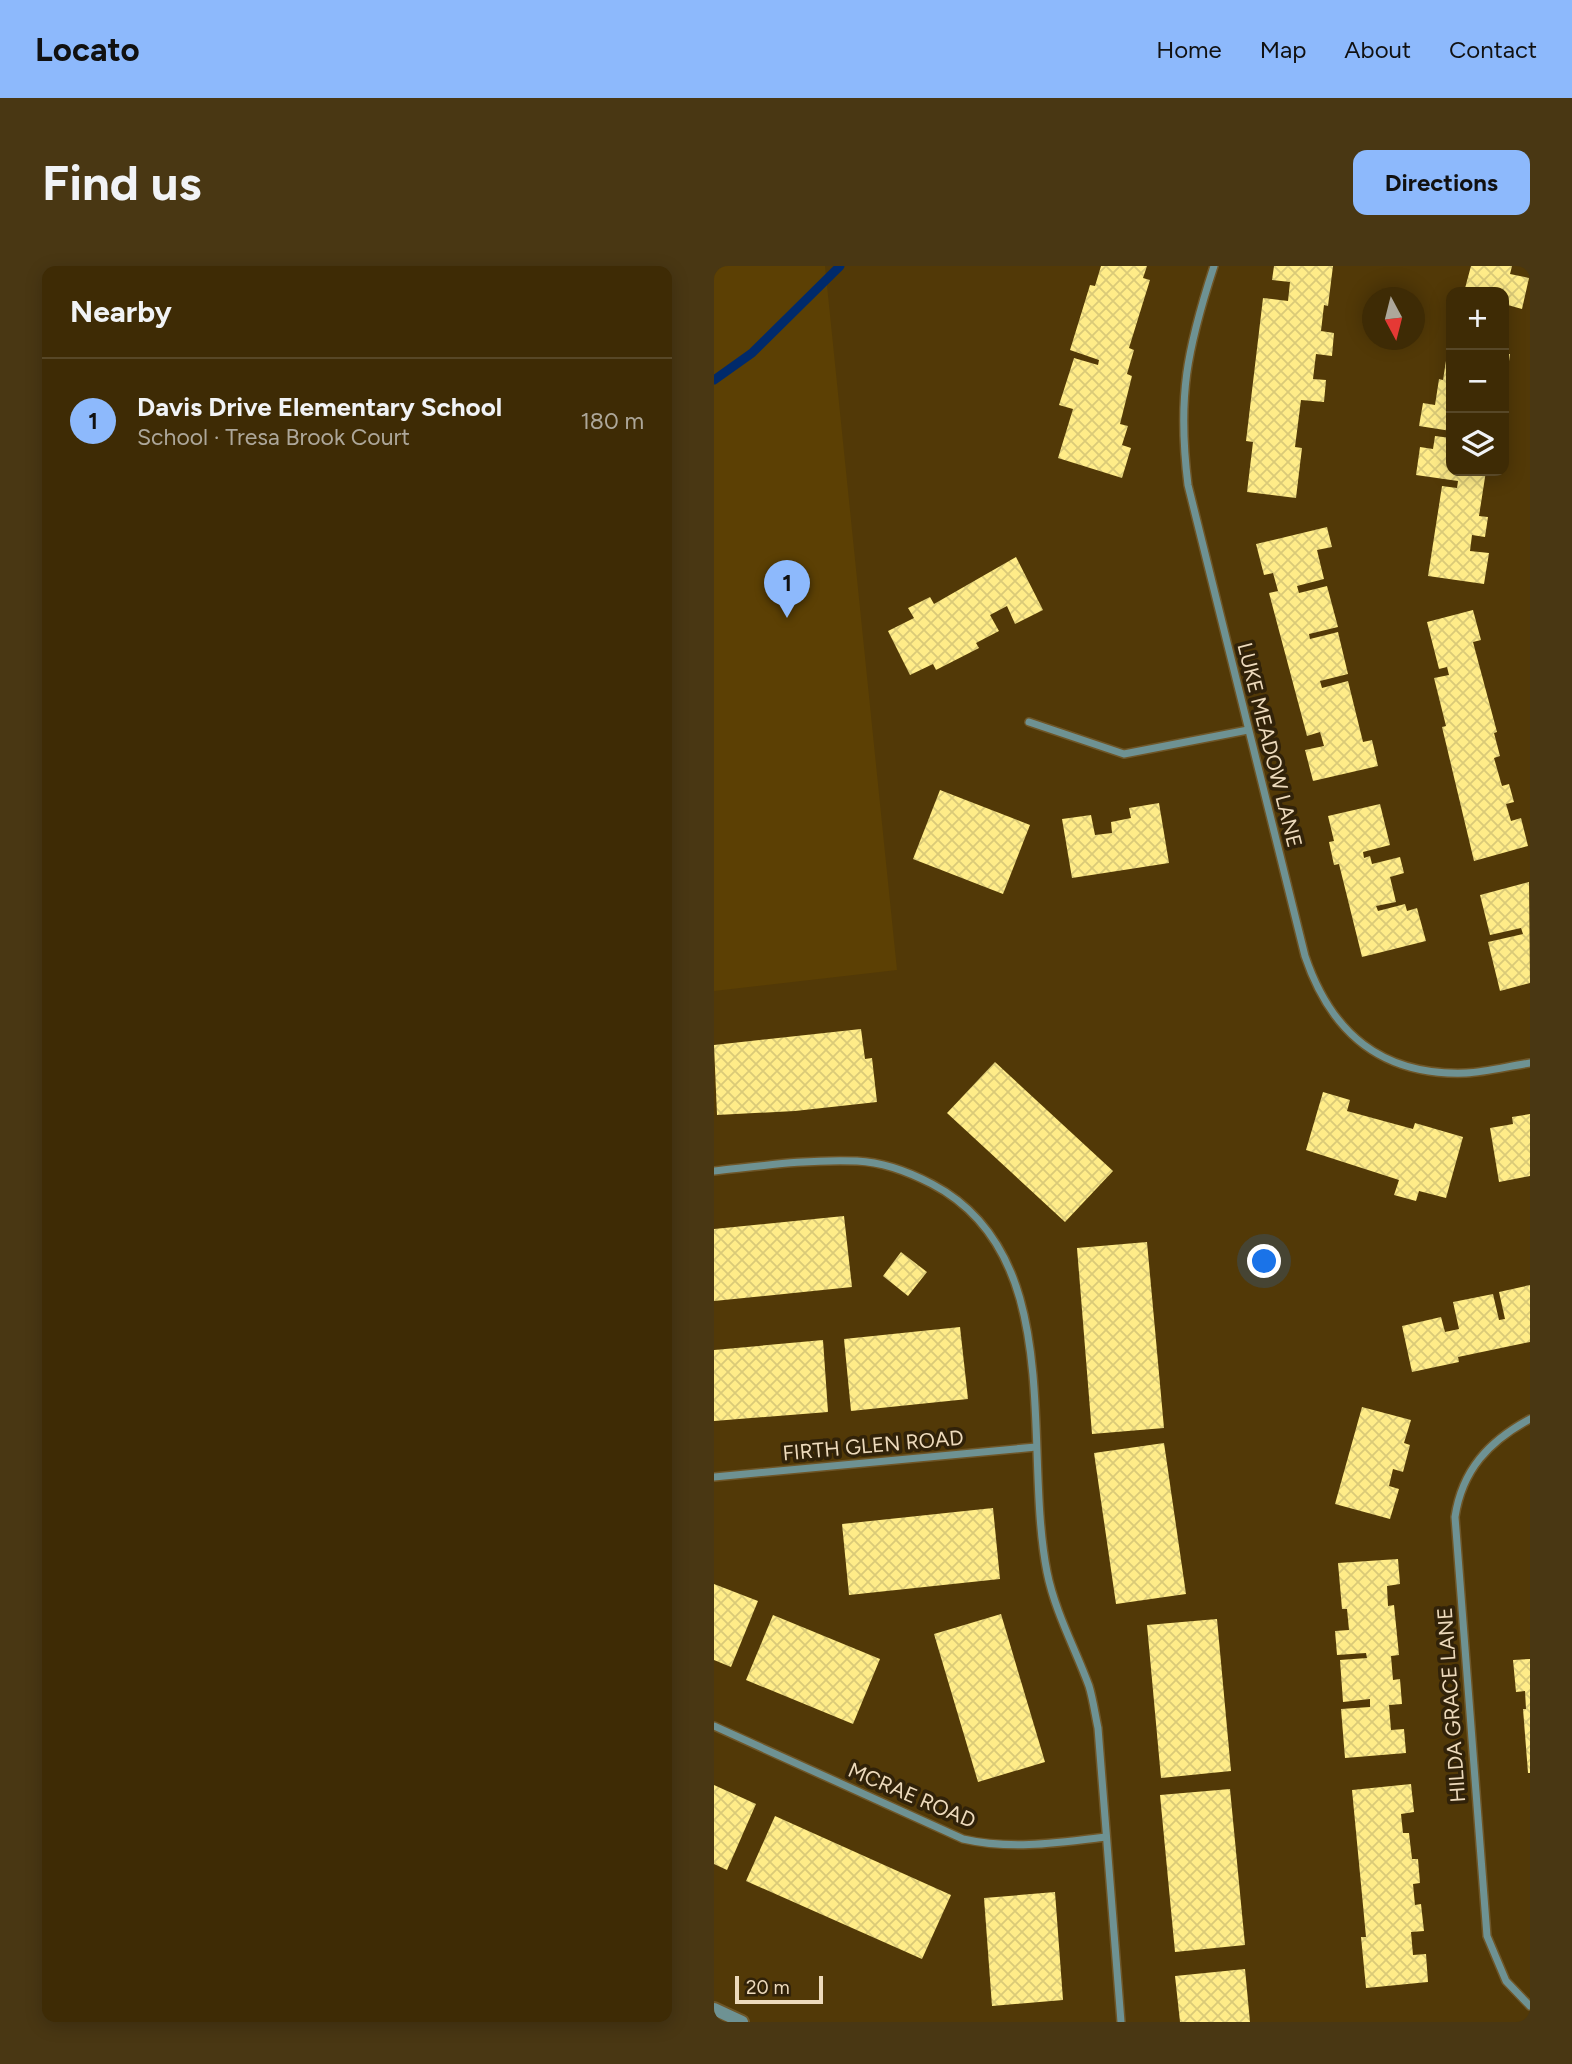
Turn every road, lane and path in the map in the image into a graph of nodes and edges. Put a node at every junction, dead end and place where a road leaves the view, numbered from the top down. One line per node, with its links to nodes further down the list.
1 (1214, 266): 3 (street, LUKE MEADOW LANE)
2 (1029, 722): 3 (street)
3 (1248, 730): 4 (street, LUKE MEADOW LANE)
4 (1530, 1063)
5 (714, 1171): 7 (street)
6 (1530, 1419): 11 (street, HILDA GRACE LANE)
7 (1036, 1447): 8 (street, FIRTH GLEN ROAD); 10 (street)
8 (714, 1477)
9 (714, 1726): 10 (street, MCRAE ROAD)
10 (1106, 1837): 14 (street)
11 (1530, 2006)
12 (714, 2009): 13 (street)
13 (742, 2022)
14 (1121, 2022)

